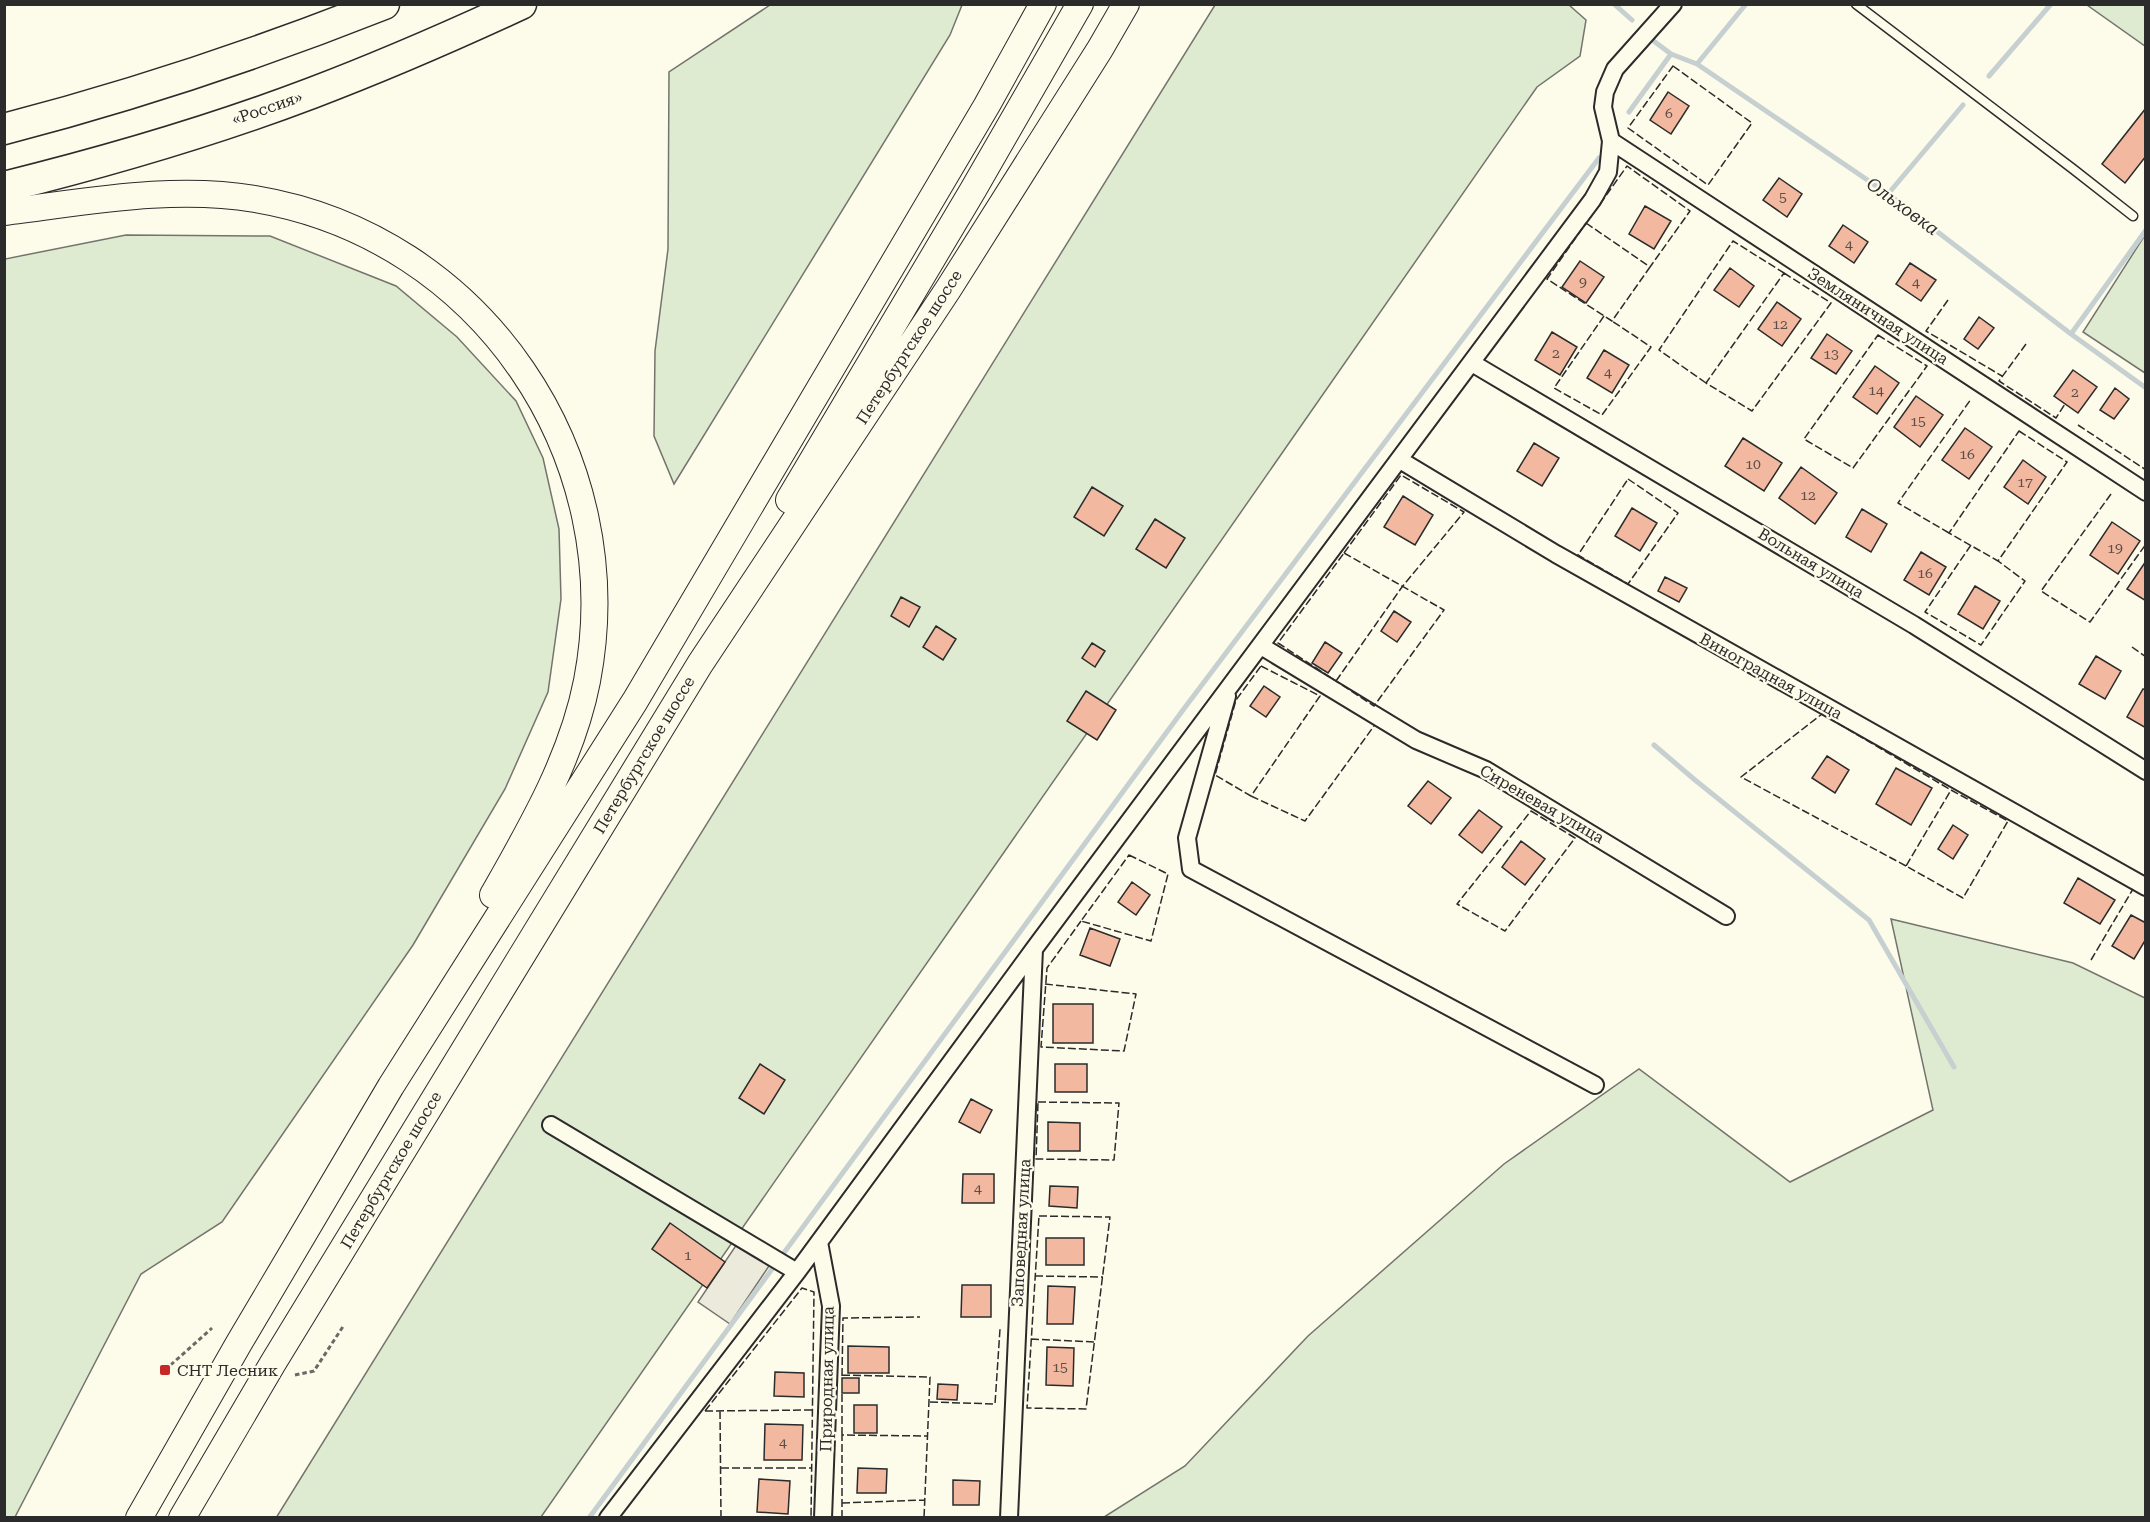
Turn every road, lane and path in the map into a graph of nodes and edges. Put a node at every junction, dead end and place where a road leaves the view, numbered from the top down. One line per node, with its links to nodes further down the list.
1 (384, 4): 8 (highway)
2 (521, 4): 10 (highway, «Россия»)
3 (1043, 4): 24 (main road)
4 (1080, 4): 17 (main road)
5 (1126, 4): 17 (main road, Петербургское шоссе)
6 (1673, 4): 9 (street)
7 (1856, 4): 12 (lane)
8 (4, 129)
9 (1611, 141): 13 (street); 15 (street, Земляничная улица)
10 (4, 187)
11 (4, 212): 24 (main road)
12 (2133, 216)
13 (1472, 363): 14 (street); 19 (street, Вольная улица)
14 (1400, 460): 16 (street); 20 (street, Виноградная улица)
15 (2145, 492)
16 (1261, 646): 18 (street); 21 (street, Сиреневая улица)
17 (700, 664): 33 (main road, Петербургское шоссе)
18 (1230, 686): 22 (street); 23 (street)
19 (2145, 771)
20 (2145, 887)
21 (1726, 916)
22 (1034, 949): 26 (street); 36 (street, Заповедная улица)
23 (1595, 1085)
24 (391, 1086): 32 (main road)
25 (551, 1125): 27 (street)
26 (819, 1242): 27 (street); 35 (street, Природная улица)
27 (784, 1265): 34 (street)
28 (344, 1324): 31 (path)
29 (212, 1328): 30 (path)
30 (165, 1370)
31 (295, 1375)
32 (139, 1518)
33 (182, 1518)
34 (608, 1518)
35 (823, 1518)
36 (1009, 1518)

